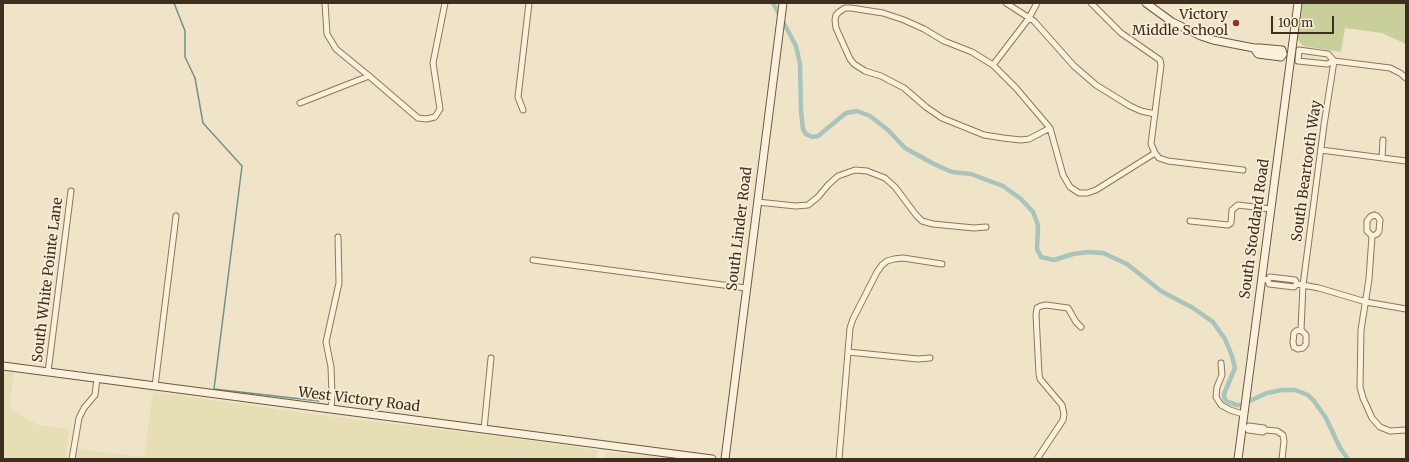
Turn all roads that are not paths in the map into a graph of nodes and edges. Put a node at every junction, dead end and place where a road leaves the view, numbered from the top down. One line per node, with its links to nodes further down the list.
1 (325, 3): 14 (street)
2 (446, 3): 14 (street)
3 (529, 3): 17 (street)
4 (783, 3): 27 (street, South Linder Road)
5 (1006, 3): 10 (street)
6 (1037, 3): 10 (street)
7 (1091, 3): 18 (street)
8 (1146, 3): 11 (street)
9 (1298, 3): 11 (street, South Stoddard Road)
10 (1029, 18): 13 (street); 18 (street)
11 (1294, 55): 12 (street); 12 (street); 28 (street, South Stoddard Road)
12 (1334, 61): 15 (street); 21 (street, South Beartooth Way)
13 (993, 65): 19 (street); 19 (street)
14 (369, 76): 16 (street)
15 (1406, 78)
16 (300, 102)
17 (523, 110)
18 (1155, 114): 22 (street)
19 (1050, 128): 22 (street)
20 (1383, 140): 23 (street)
21 (1321, 150): 23 (street); 37 (street, South Beartooth Way)
22 (1155, 153): 25 (street)
23 (1382, 158): 24 (street)
24 (1406, 161)
25 (1243, 170)
26 (71, 191): 48 (street, South White Pointe Lane)
27 (757, 202): 31 (street); 38 (street, South Linder Road)
28 (1271, 209): 30 (street); 36 (street, South Stoddard Road)
29 (176, 216): 50 (street)
30 (1190, 221)
31 (986, 227)
32 (1372, 236): 39 (street)
33 (338, 237): 51 (street)
34 (533, 260): 38 (street)
35 (942, 264): 43 (street)
36 (1265, 280): 37 (street); 52 (street, South Stoddard Road)
37 (1304, 285): 39 (street); 42 (street, South Beartooth Way)
38 (746, 288): 58 (street, South Linder Road)
39 (1366, 302): 40 (street); 55 (street)
40 (1406, 309)
41 (1081, 327): 60 (street)
42 (1301, 330)
43 (848, 352): 45 (street); 59 (street)
44 (491, 358): 54 (street)
45 (930, 358)
46 (1221, 363): 52 (street)
47 (3, 366): 48 (street, West Victory Road)
48 (48, 372): 49 (street, West Victory Road)
49 (97, 379): 50 (street, West Victory Road); 56 (street)
50 (155, 386): 51 (street, West Victory Road)
51 (331, 409): 54 (street, West Victory Road)
52 (1244, 411): 53 (street, South Stoddard Road)
53 (1244, 427): 61 (street, South Stoddard Road); 62 (street)
54 (484, 429): 57 (street, West Victory Road)
55 (1406, 430)
56 (72, 459)
57 (712, 459)
58 (725, 459)
59 (839, 459)
60 (1037, 459)
61 (1238, 459)
62 (1282, 459)

